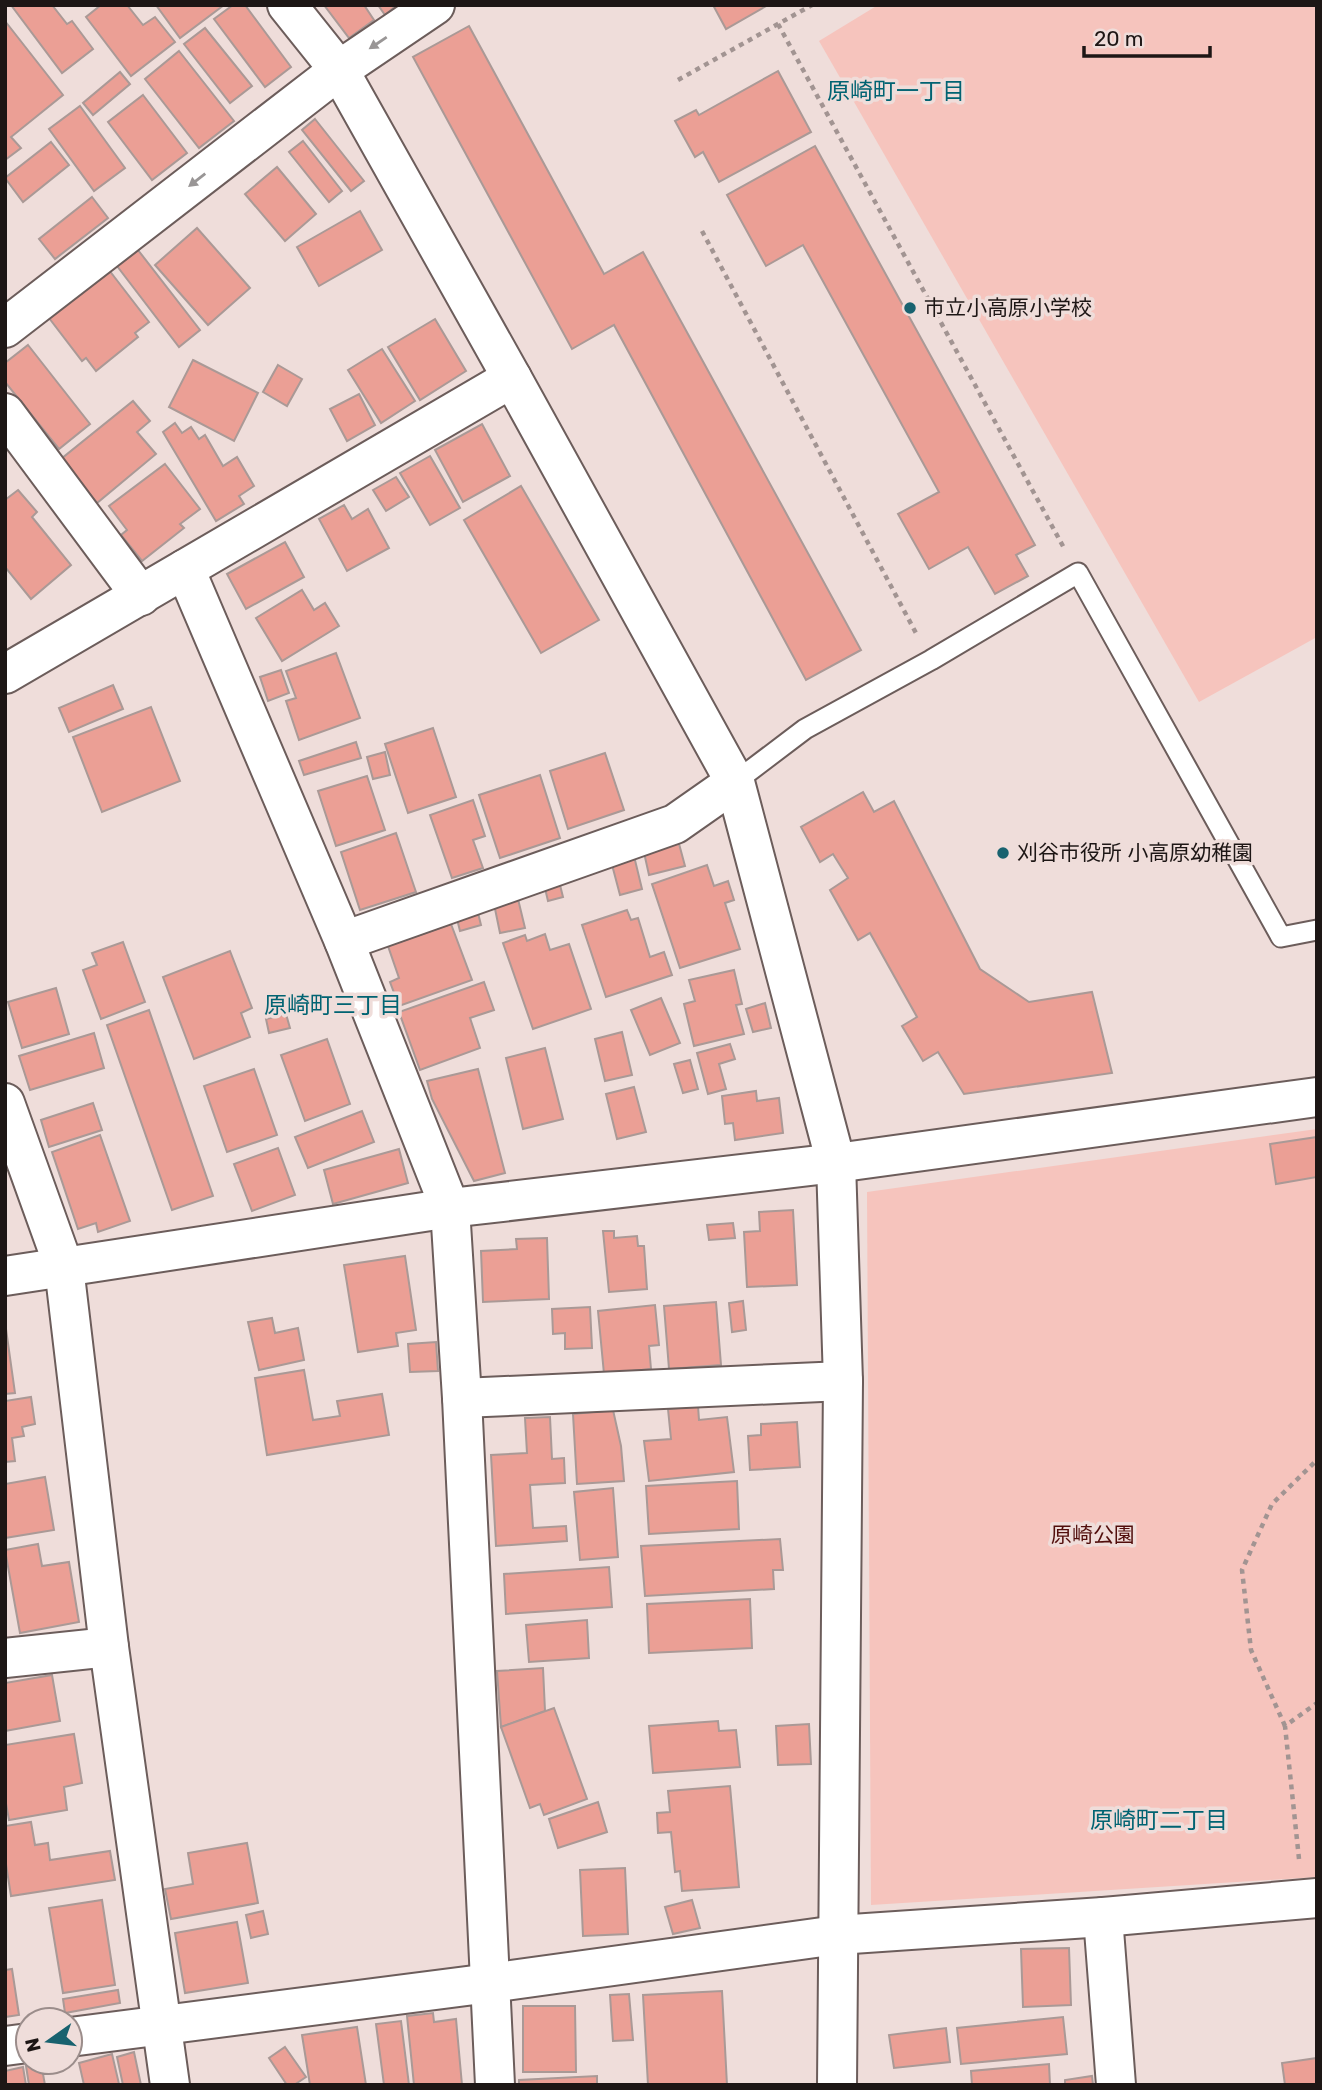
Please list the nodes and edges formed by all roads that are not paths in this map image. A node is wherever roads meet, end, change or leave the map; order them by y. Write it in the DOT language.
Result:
graph roads {
  1 [pos="288,5"];
  2 [pos="435,5"];
  3 [pos="339,70"];
  4 [pos="5,328"];
  5 [pos="512,378"];
  6 [pos="5,414"];
  7 [pos="185,569"];
  8 [pos="141,596"];
  9 [pos="5,674"];
  10 [pos="735,782"];
  11 [pos="1317,930"];
  12 [pos="344,941"];
  13 [pos="1317,1097"];
  14 [pos="5,1103"];
  15 [pos="835,1163"];
  16 [pos="450,1208"];
  17 [pos="64,1267"];
  18 [pos="5,1276"];
  19 [pos="843,1381"];
  20 [pos="462,1398"];
  21 [pos="108,1647"];
  22 [pos="5,1658"];
  23 [pos="1310,1898"];
  24 [pos="1103,1917"];
  25 [pos="838,1935"];
  26 [pos="490,1983"];
  27 [pos="162,2024"];
  28 [pos="84,2035"];
  29 [pos="170,2085"];
  30 [pos="495,2085"];
  31 [pos="837,2085"];
  32 [pos="1116,2085"];
  1 -- 3 [label="street"];
  2 -- 3 [label="street, one-way"];
  3 -- 4 [label="street, one-way"];
  3 -- 5 [label="street"];
  5 -- 7 [label="street"];
  5 -- 10 [label="street"];
  6 -- 8 [label="street"];
  7 -- 8 [label="street"];
  7 -- 12 [label="street"];
  8 -- 9 [label="street"];
  10 -- 11 [label="lane"];
  10 -- 12 [label="street"];
  10 -- 15 [label="street"];
  12 -- 16 [label="street"];
  13 -- 15 [label="street"];
  14 -- 17 [label="street"];
  15 -- 16 [label="street"];
  15 -- 19 [label="street"];
  16 -- 17 [label="street"];
  16 -- 20 [label="street"];
  17 -- 18 [label="street"];
  17 -- 21 [label="street"];
  19 -- 20 [label="street"];
  19 -- 25 [label="street"];
  20 -- 26 [label="street"];
  21 -- 22 [label="street"];
  21 -- 27 [label="street"];
  23 -- 24 [label="street"];
  24 -- 25 [label="street"];
  24 -- 32 [label="street"];
  25 -- 26 [label="street"];
  25 -- 31 [label="street"];
  26 -- 27 [label="street"];
  26 -- 30 [label="street"];
  27 -- 28 [label="street"];
  27 -- 29 [label="street"];
}
